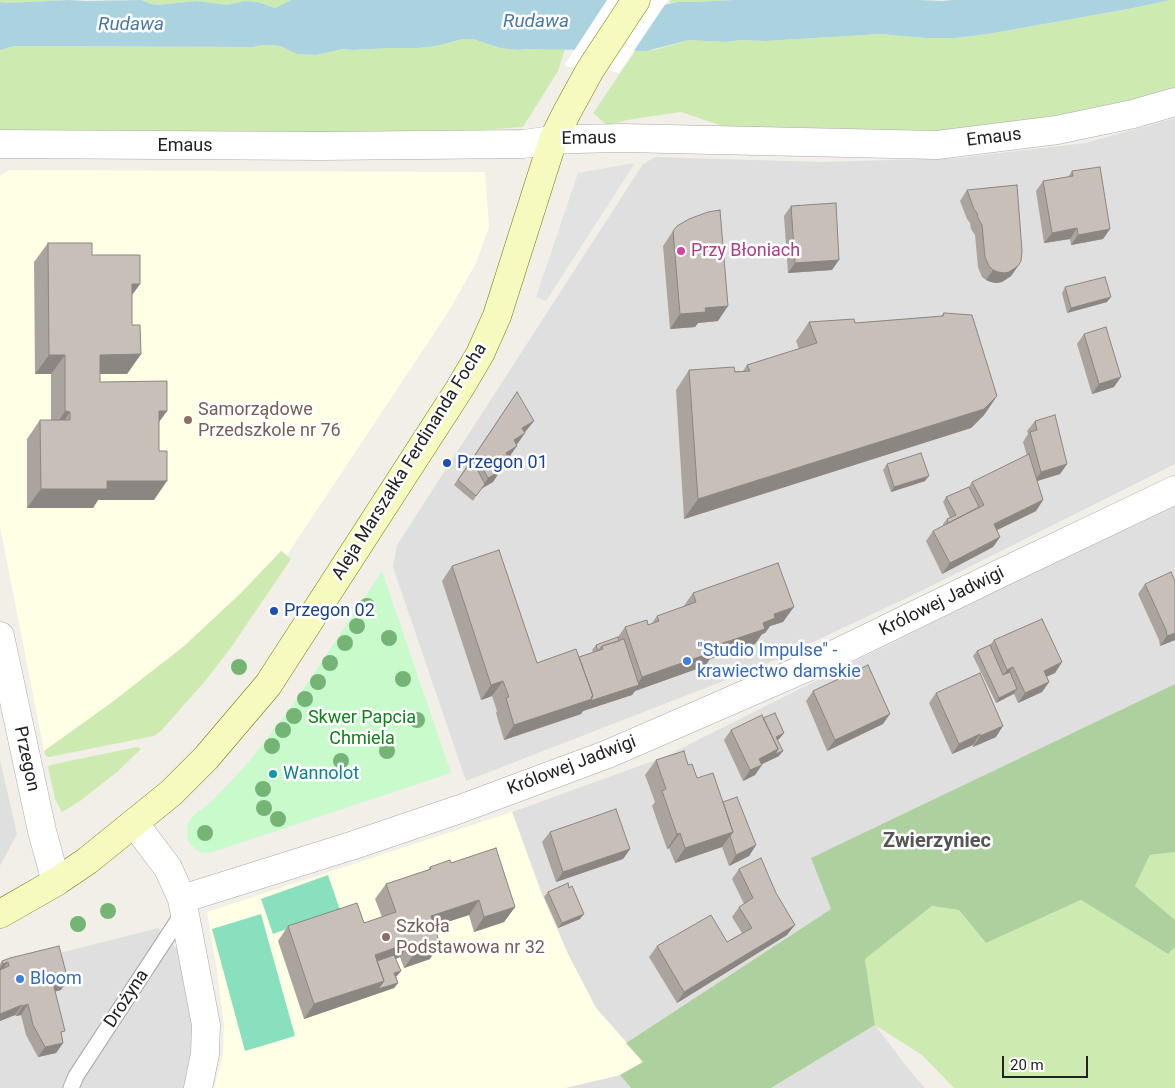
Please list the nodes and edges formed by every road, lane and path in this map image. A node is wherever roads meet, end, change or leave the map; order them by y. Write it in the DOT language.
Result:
graph roads {
  1 [pos="636,0"];
  2 [pos="1175,102"];
  3 [pos="553,140"];
  4 [pos="0,144"];
  5 [pos="1175,490"];
  6 [pos="0,636"];
  7 [pos="134,824"];
  8 [pos="56,882"];
  9 [pos="183,905"];
  10 [pos="0,914"];
  11 [pos="71,1088"];
  12 [pos="198,1088"];
  1 -- 3 [label="street, Aleja Marszałka Ferdinanda Focha"];
  2 -- 3 [label="street, Emaus"];
  3 -- 4 [label="street, Emaus"];
  3 -- 7 [label="street, Aleja Marszałka Ferdinanda Focha"];
  5 -- 9 [label="street, Królowej Jadwigi"];
  6 -- 8 [label="street, Przegon"];
  7 -- 8 [label="street"];
  7 -- 9 [label="street"];
  8 -- 10 [label="street"];
  9 -- 11 [label="lane, Drożyna"];
  9 -- 12 [label="street"];
}
